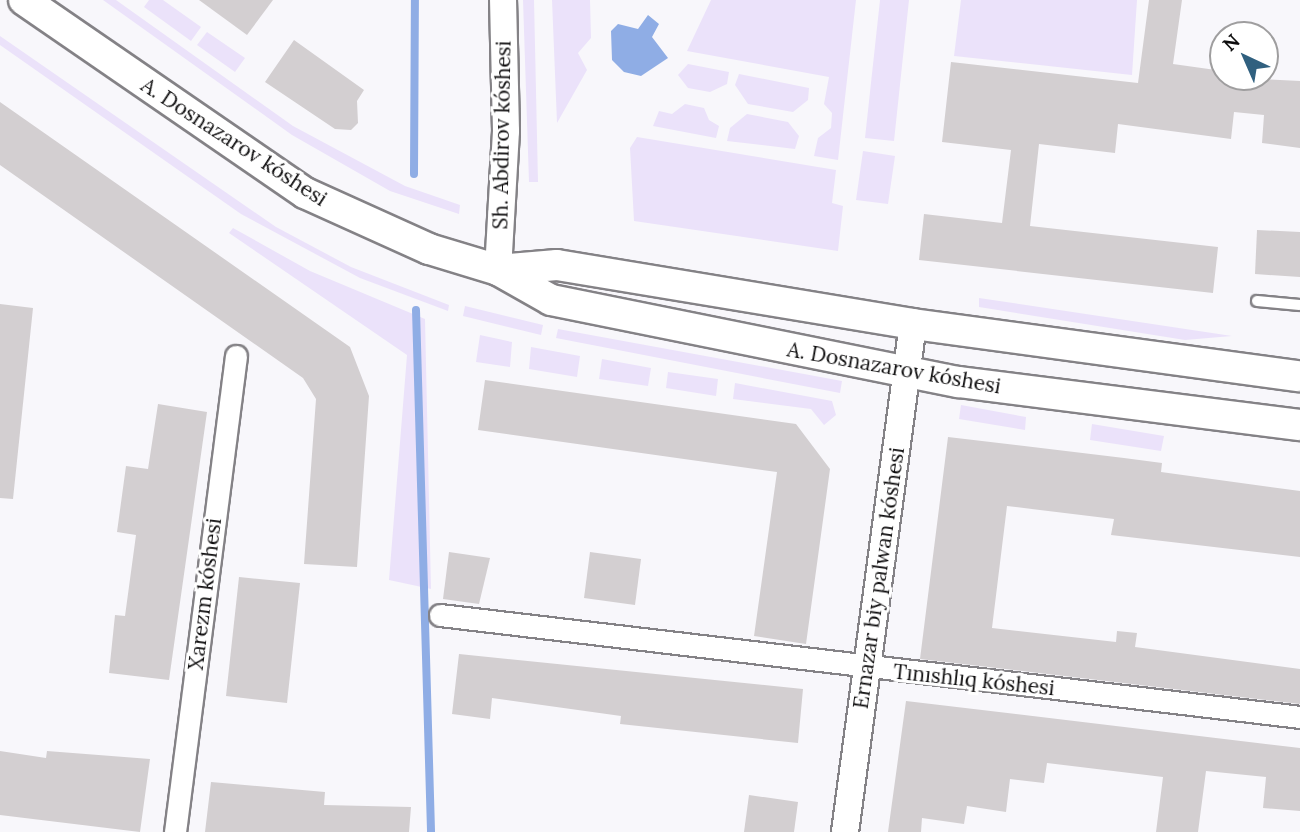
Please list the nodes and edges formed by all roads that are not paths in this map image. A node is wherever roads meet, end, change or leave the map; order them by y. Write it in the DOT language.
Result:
graph roads {
  1 [pos="24,0"];
  2 [pos="503,0"];
  3 [pos="498,270"];
  4 [pos="1257,301"];
  5 [pos="1300,305"];
  6 [pos="913,324"];
  7 [pos="236,356"];
  8 [pos="907,373"];
  9 [pos="1300,376"];
  10 [pos="1300,425"];
  11 [pos="440,615"];
  12 [pos="867,668"];
  13 [pos="1300,717"];
  14 [pos="176,832"];
  15 [pos="845,832"];
  1 -- 3 [label="main road, A. Dosnazarov kóshesi"];
  2 -- 3 [label="street, Sh. Abdirov kóshesi"];
  3 -- 6 [label="main road, A. Dosnazarov kóshesi"];
  3 -- 8 [label="main road, A. Dosnazarov kóshesi"];
  4 -- 5 [label="lane"];
  6 -- 8 [label="street, Ernazar biy palwan kóshesi"];
  6 -- 9 [label="main road, A. Dosnazarov kóshesi"];
  7 -- 14 [label="street, Xarezm kóshesi"];
  8 -- 10 [label="main road, A. Dosnazarov kóshesi"];
  8 -- 12 [label="street, Ernazar biy palwan kóshesi"];
  11 -- 12 [label="street, Tınıshlıq kóshesi"];
  12 -- 13 [label="street, Tınıshlıq kóshesi"];
  12 -- 15 [label="street, Ernazar biy palwan kóshesi"];
}
